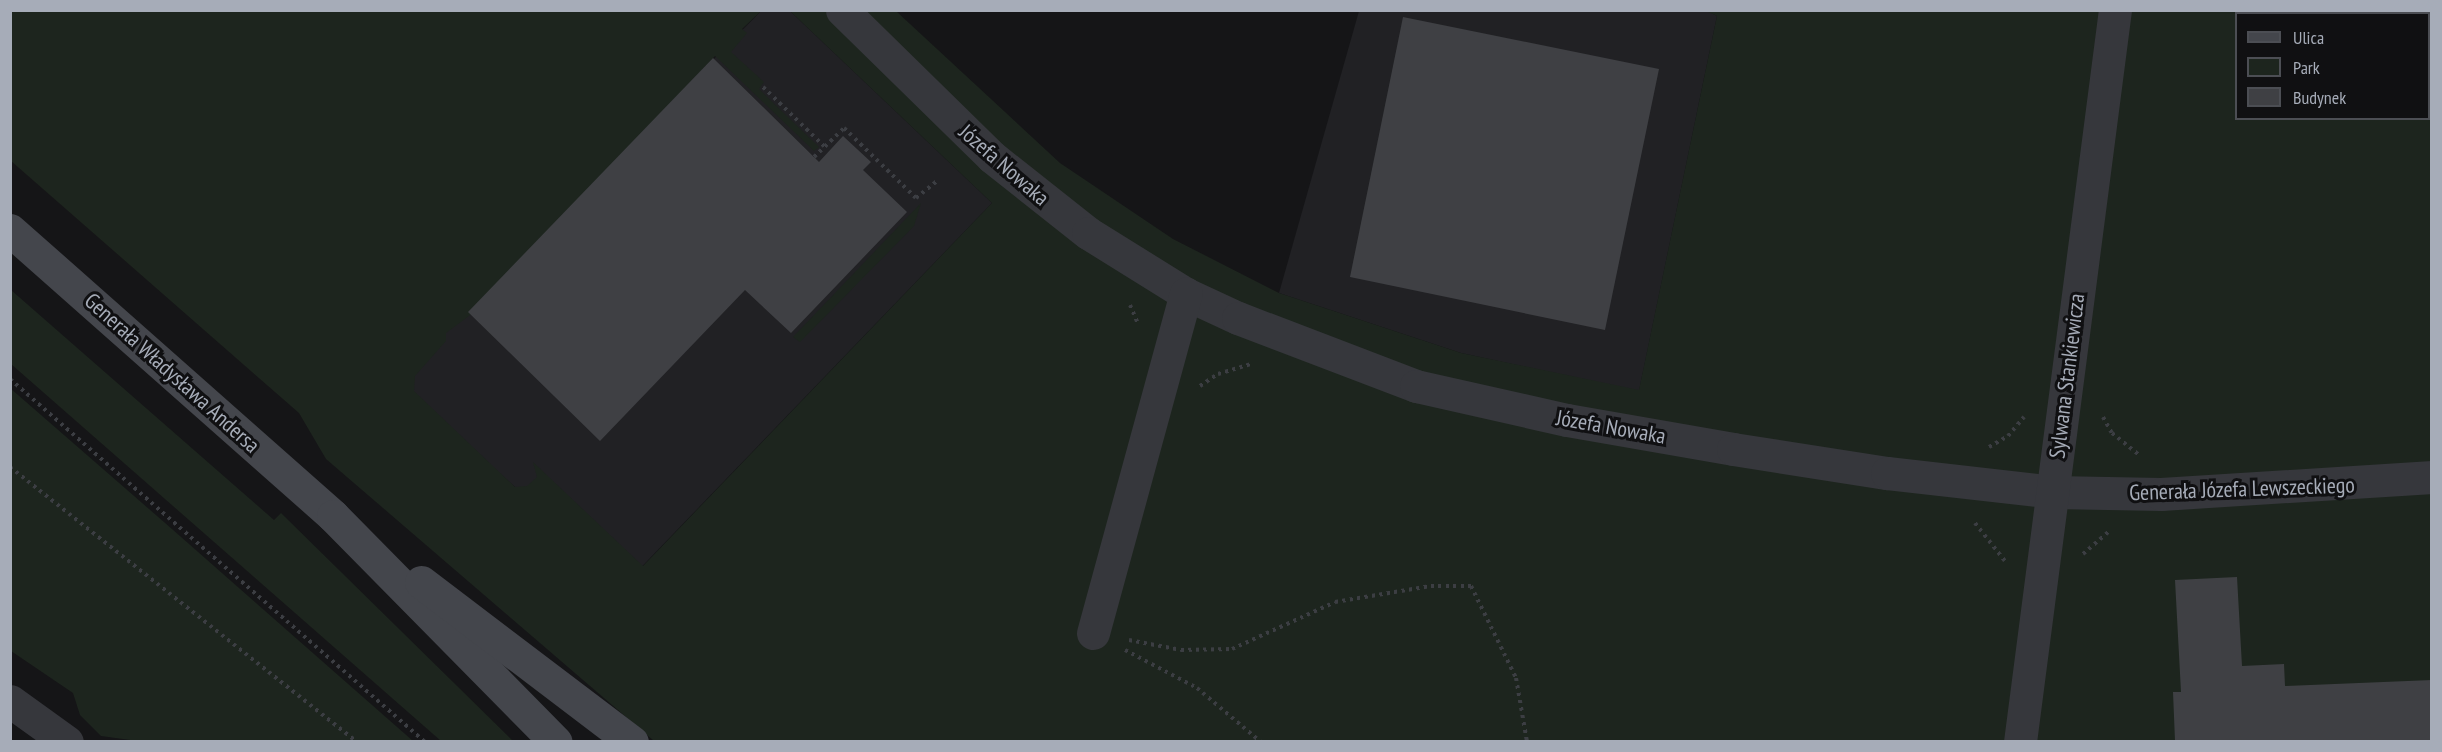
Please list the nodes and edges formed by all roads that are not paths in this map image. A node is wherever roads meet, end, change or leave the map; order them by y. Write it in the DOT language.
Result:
graph roads {
  1 [pos="842,10"];
  2 [pos="2115,10"];
  3 [pos="10,230"];
  4 [pos="1186,294"];
  5 [pos="2432,477"];
  6 [pos="2053,492"];
  7 [pos="333,516"];
  8 [pos="1093,633"];
  9 [pos="10,701"];
  10 [pos="67,741"];
  11 [pos="556,741"];
  12 [pos="632,741"];
  13 [pos="2020,741"];
  1 -- 4 [label="street, Józefa Nowaka"];
  2 -- 6 [label="street, Sylwana Stankiewicza"];
  3 -- 7 [label="main road, Generała Władysława Andersa"];
  4 -- 6 [label="street, Józefa Nowaka"];
  4 -- 8 [label="street"];
  5 -- 6 [label="street, Generała Józefa Lewszeckiego"];
  6 -- 13 [label="street, Sylwana Stankiewicza"];
  7 -- 11 [label="main road, Generała Władysława Andersa"];
  7 -- 12 [label="main road, Generała Władysława Andersa"];
  9 -- 10 [label="street"];
}
